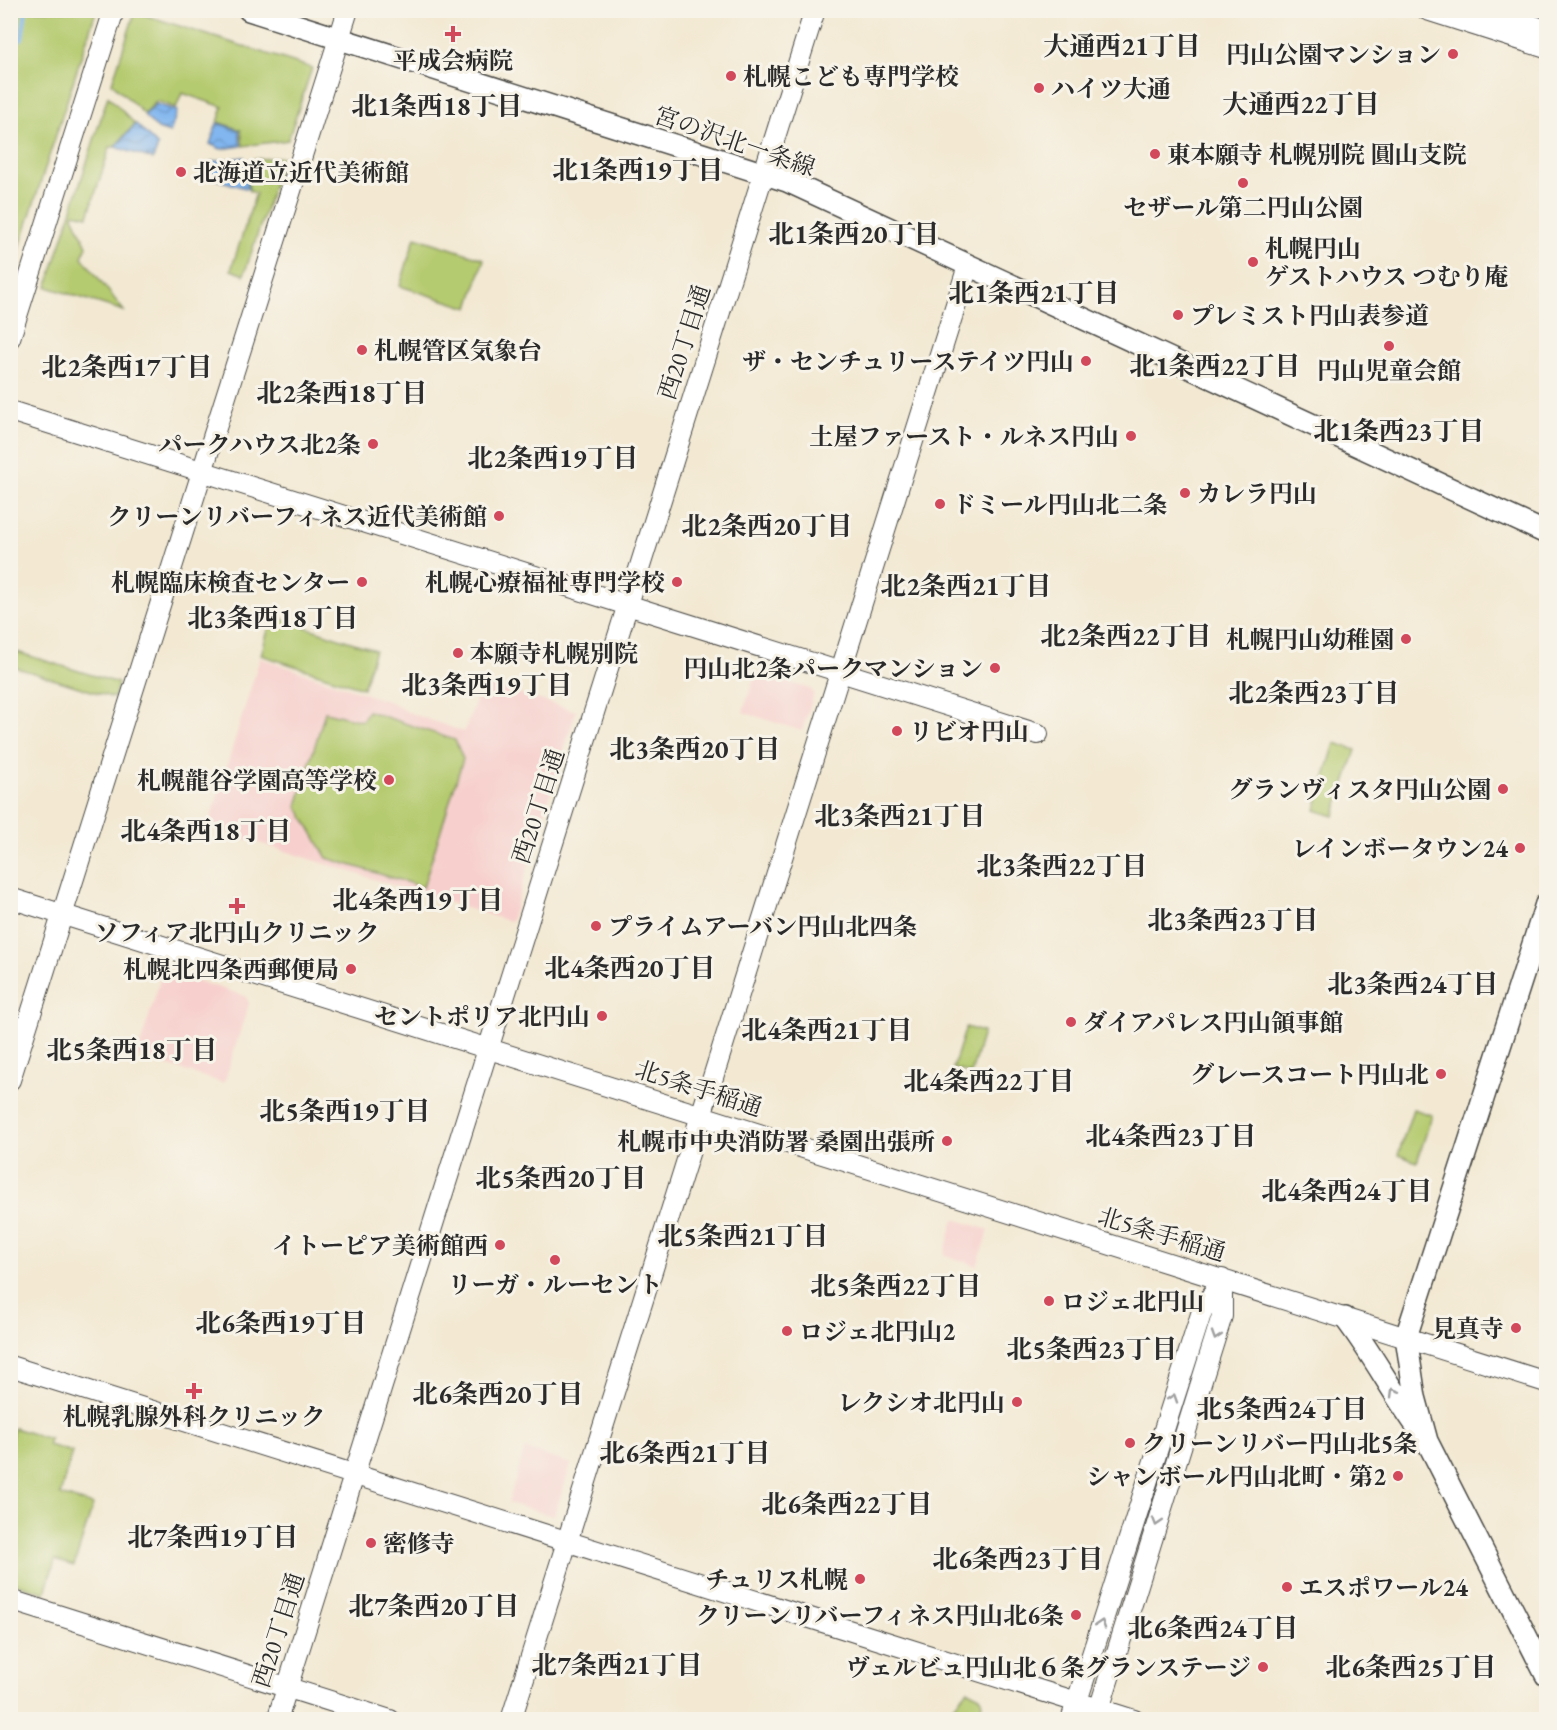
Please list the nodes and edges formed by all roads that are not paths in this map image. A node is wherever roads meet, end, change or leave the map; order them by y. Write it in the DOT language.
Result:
graph roads {
  1 [pos="114,10"];
  2 [pos="249,10"];
  3 [pos="348,10"];
  4 [pos="815,10"];
  5 [pos="1426,10"];
  6 [pos="1486,10"];
  7 [pos="1546,30"];
  8 [pos="339,39"];
  9 [pos="1546,48"];
  10 [pos="764,174"];
  11 [pos="968,266"];
  12 [pos="10,338"];
  13 [pos="10,411"];
  14 [pos="202,471"];
  15 [pos="1546,532"];
  16 [pos="628,605"];
  17 [pos="840,672"];
  18 [pos="1038,734"];
  19 [pos="10,898"];
  20 [pos="1546,904"];
  21 [pos="63,914"];
  22 [pos="489,1048"];
  23 [pos="10,1080"];
  24 [pos="701,1116"];
  25 [pos="1222,1279"];
  26 [pos="1346,1318"];
  27 [pos="1407,1337"];
  28 [pos="10,1366"];
  29 [pos="1546,1382"];
  30 [pos="1427,1441"];
  31 [pos="354,1474"];
  32 [pos="567,1541"];
  33 [pos="10,1600"];
  34 [pos="1546,1675"];
  35 [pos="287,1687"];
  36 [pos="1074,1711"];
  37 [pos="1097,1714"];
  38 [pos="276,1719"];
  39 [pos="390,1719"];
  40 [pos="511,1719"];
  41 [pos="1134,1719"];
  1 -- 12 [label="street"];
  2 -- 8 [label="main road, 宮の沢北一条線"];
  3 -- 8 [label="street"];
  4 -- 10 [label="street, 西20丁目通"];
  5 -- 9 [label="street"];
  6 -- 7 [label="street"];
  8 -- 10 [label="main road, 宮の沢北一条線"];
  8 -- 14 [label="street"];
  10 -- 11 [label="main road, 宮の沢北一条線"];
  10 -- 16 [label="street, 西20丁目通"];
  11 -- 15 [label="main road, 宮の沢北一条線"];
  11 -- 17 [label="street"];
  13 -- 14 [label="street"];
  14 -- 16 [label="street"];
  14 -- 21 [label="street"];
  16 -- 17 [label="street"];
  16 -- 22 [label="street, 西20丁目通"];
  17 -- 18 [label="street"];
  17 -- 24 [label="street"];
  19 -- 21 [label="street, 北5条手稲通"];
  20 -- 27 [label="main road"];
  21 -- 22 [label="street, 北5条手稲通"];
  21 -- 23 [label="street"];
  22 -- 24 [label="street, 北5条手稲通"];
  22 -- 31 [label="street, 西20丁目通"];
  24 -- 25 [label="street, 北5条手稲通"];
  24 -- 32 [label="street"];
  25 -- 26 [label="street, 北5条手稲通"];
  36 -- 25 [label="street, one-way"];
  25 -- 37 [label="street, one-way"];
  26 -- 27 [label="street, 北5条手稲通"];
  30 -- 26 [label="main road, one-way"];
  27 -- 29 [label="street, 北5条手稲通"];
  27 -- 30 [label="main road"];
  28 -- 31 [label="street"];
  30 -- 34 [label="main road"];
  31 -- 32 [label="street"];
  31 -- 35 [label="street, 西20丁目通"];
  32 -- 36 [label="street"];
  32 -- 40 [label="street"];
  33 -- 35 [label="street"];
  35 -- 38 [label="street, 西20丁目通"];
  35 -- 39 [label="street"];
  36 -- 37 [label="street"];
  37 -- 41 [label="street"];
}
